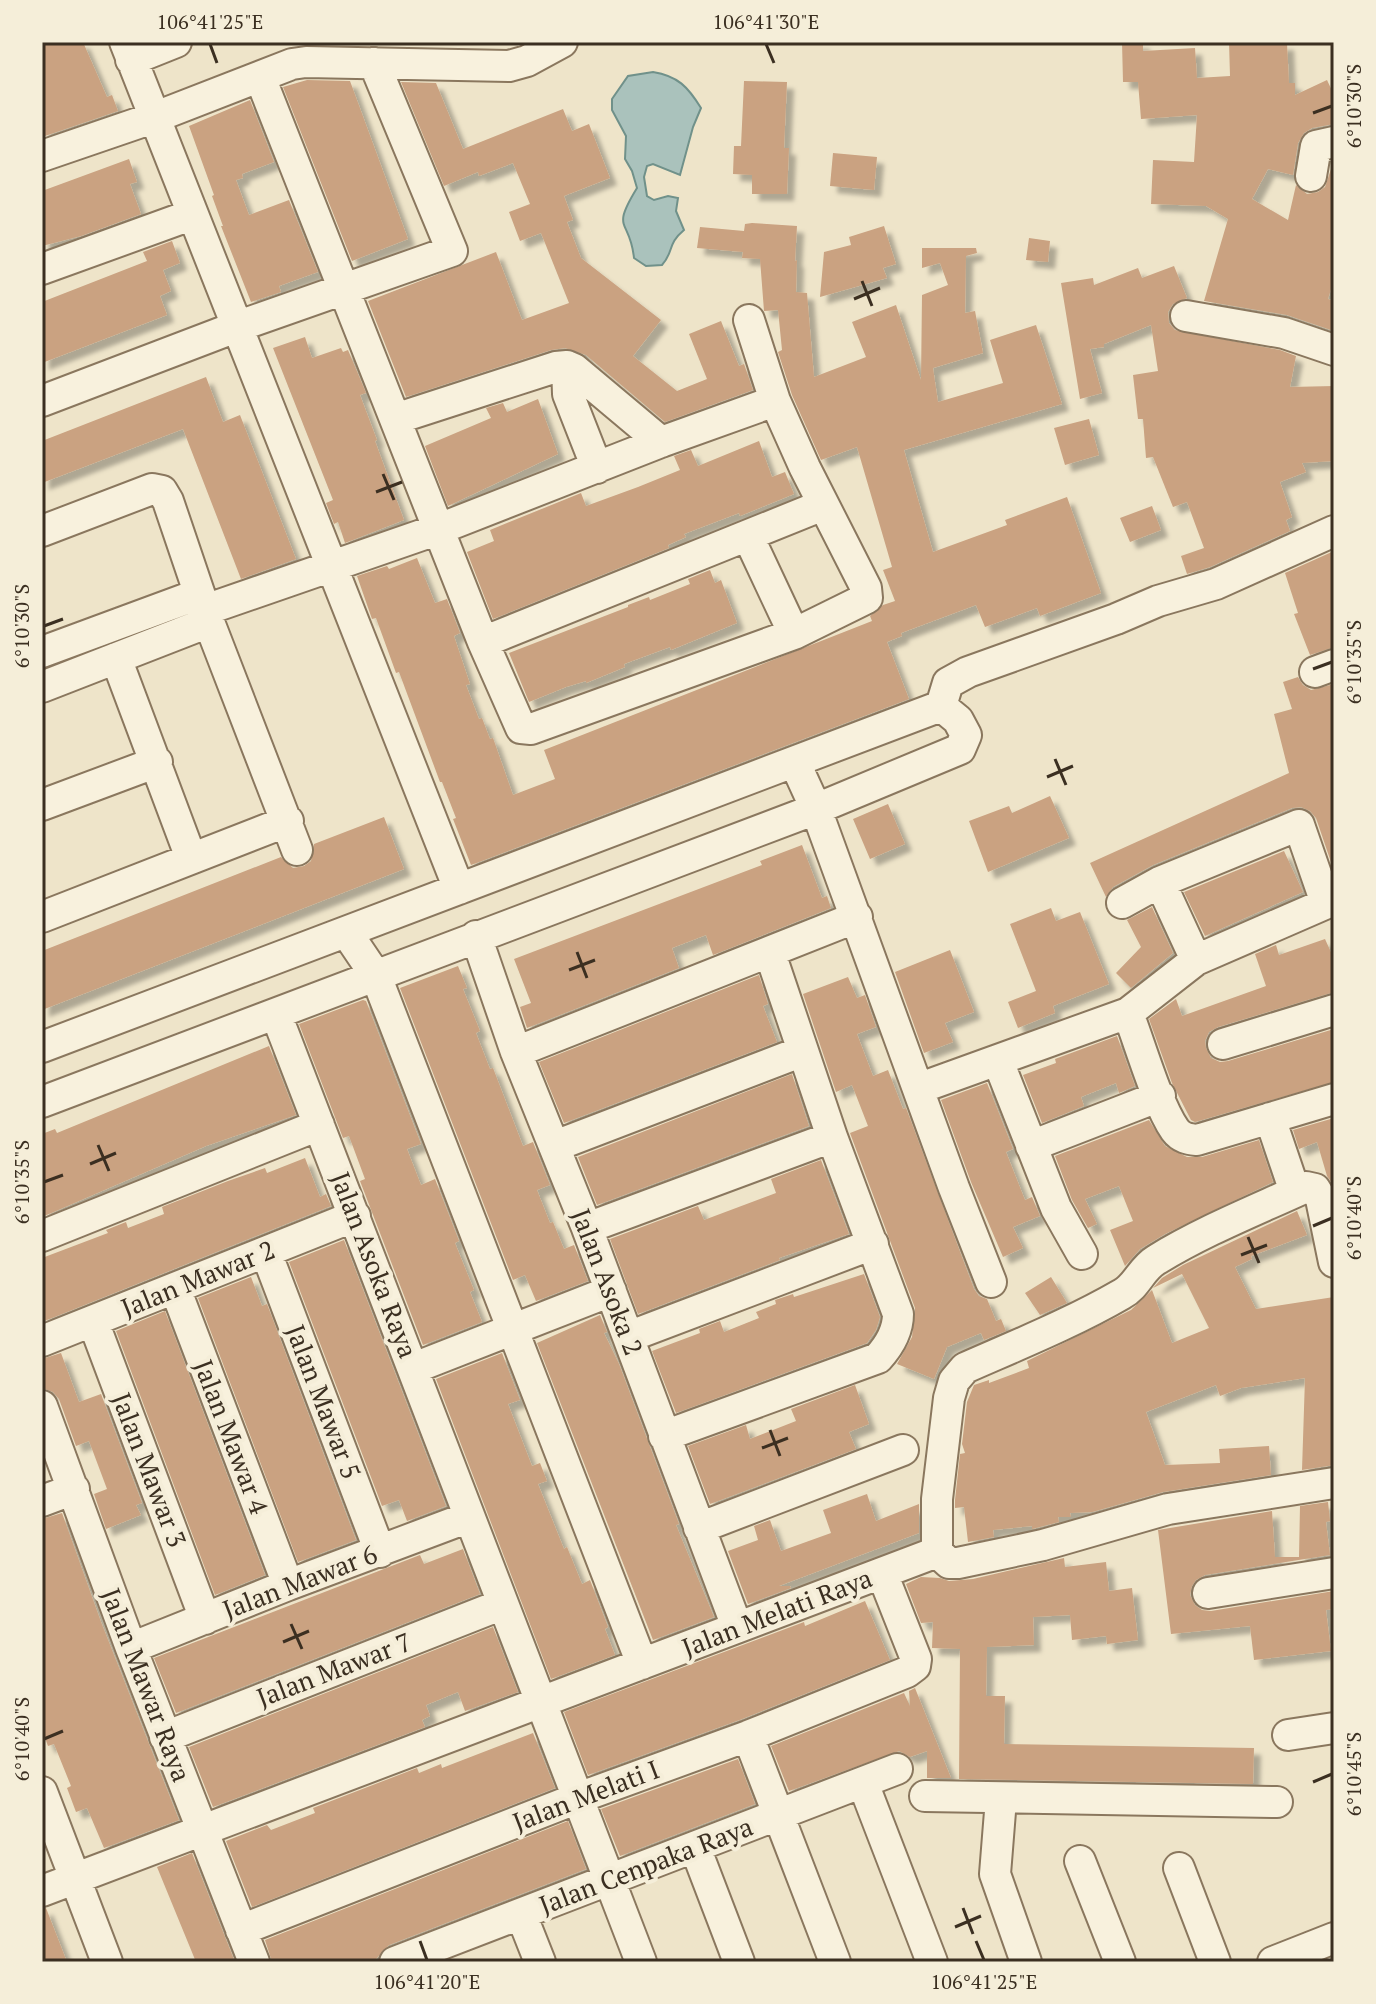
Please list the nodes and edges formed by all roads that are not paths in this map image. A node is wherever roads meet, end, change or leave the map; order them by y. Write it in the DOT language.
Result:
graph roads {
  1 [pos="176,42"];
  2 [pos="562,42"];
  3 [pos="128,51"];
  4 [pos="315,52"];
  5 [pos="374,63"];
  6 [pos="260,77"];
  7 [pos="153,118"];
  8 [pos="1334,142"];
  9 [pos="43,153"];
  10 [pos="1311,176"];
  11 [pos="191,215"];
  12 [pos="42,269"];
  13 [pos="342,289"];
  14 [pos="1186,316"];
  15 [pos="749,320"];
  16 [pos="236,327"];
  17 [pos="1334,350"];
  18 [pos="567,366"];
  19 [pos="42,401"];
  20 [pos="775,401"];
  21 [pos="395,419"];
  22 [pos="661,442"];
  23 [pos="597,468"];
  24 [pos="823,505"];
  25 [pos="439,529"];
  26 [pos="42,531"];
  27 [pos="1334,531"];
  28 [pos="748,536"];
  29 [pos="330,566"];
  30 [pos="204,609"];
  31 [pos="794,634"];
  32 [pos="483,642"];
  33 [pos="42,652"];
  34 [pos="116,658"];
  35 [pos="42,687"];
  36 [pos="941,706"];
  37 [pos="157,762"];
  38 [pos="795,763"];
  39 [pos="42,805"];
  40 [pos="816,809"];
  41 [pos="288,821"];
  42 [pos="297,850"];
  43 [pos="191,858"];
  44 [pos="1160,882"];
  45 [pos="459,889"];
  46 [pos="1330,902"];
  47 [pos="1122,903"];
  48 [pos="42,917"];
  49 [pos="857,917"];
  50 [pos="347,933"];
  51 [pos="476,936"];
  52 [pos="770,953"];
  53 [pos="1196,960"];
  54 [pos="376,976"];
  55 [pos="1334,1010"];
  56 [pos="1128,1013"];
  57 [pos="276,1014"];
  58 [pos="1223,1044"];
  59 [pos="42,1047"];
  60 [pos="803,1051"];
  61 [pos="516,1052"];
  62 [pos="998,1061"];
  63 [pos="920,1088"];
  64 [pos="1160,1096"];
  65 [pos="1334,1099"];
  66 [pos="42,1102"];
  67 [pos="1270,1118"];
  68 [pos="319,1125"];
  69 [pos="832,1137"];
  70 [pos="555,1146"];
  71 [pos="1031,1146"];
  72 [pos="1300,1190"];
  73 [pos="355,1216"];
  74 [pos="1330,1220"];
  75 [pos="587,1228"];
  76 [pos="42,1236"];
  77 [pos="873,1244"];
  78 [pos="266,1252"];
  79 [pos="1082,1254"];
  80 [pos="1334,1262"];
  81 [pos="991,1282"];
  82 [pos="175,1288"];
  83 [pos="611,1291"];
  84 [pos="93,1321"];
  85 [pos="512,1330"];
  86 [pos="628,1337"];
  87 [pos="42,1341"];
  88 [pos="414,1368"];
  89 [pos="42,1406"];
  90 [pos="664,1436"];
  91 [pos="903,1450"];
  92 [pos="1334,1483"];
  93 [pos="74,1489"];
  94 [pos="42,1501"];
  95 [pos="469,1517"];
  96 [pos="699,1528"];
  97 [pos="380,1552"];
  98 [pos="937,1552"];
  99 [pos="882,1573"];
  100 [pos="1334,1573"];
  101 [pos="288,1585"];
  102 [pos="1208,1593"];
  103 [pos="503,1604"];
  104 [pos="205,1619"];
  105 [pos="737,1627"];
  106 [pos="131,1648"];
  107 [pos="642,1664"];
  108 [pos="541,1702"];
  109 [pos="1334,1728"];
  110 [pos="1288,1735"];
  111 [pos="748,1736"];
  112 [pos="165,1737"];
  113 [pos="897,1769"];
  114 [pos="863,1783"];
  115 [pos="42,1792"];
  116 [pos="925,1796"];
  117 [pos="578,1798"];
  118 [pos="1001,1799"];
  119 [pos="1277,1802"];
  120 [pos="779,1815"];
  121 [pos="202,1831"];
  122 [pos="695,1847"];
  123 [pos="1080,1861"];
  124 [pos="1179,1868"];
  125 [pos="610,1880"];
  126 [pos="60,1884"];
  127 [pos="521,1914"];
  128 [pos="241,1930"];
  129 [pos="1334,1938"];
  130 [pos="446,1953"];
  131 [pos="107,1962"];
  132 [pos="254,1962"];
  133 [pos="395,1962"];
  134 [pos="540,1962"];
  135 [pos="641,1962"];
  136 [pos="739,1962"];
  137 [pos="835,1962"];
  138 [pos="932,1962"];
  139 [pos="1026,1962"];
  140 [pos="1120,1962"];
  141 [pos="1215,1962"];
  142 [pos="1273,1962"];
  1 -- 3 [label="street"];
  2 -- 5 [label="street"];
  3 -- 7 [label="street"];
  4 -- 5 [label="street"];
  4 -- 6 [label="street"];
  5 -- 13 [label="street"];
  6 -- 7 [label="street"];
  6 -- 13 [label="street"];
  7 -- 9 [label="street"];
  7 -- 11 [label="street"];
  8 -- 10 [label="street"];
  11 -- 12 [label="street"];
  11 -- 16 [label="street"];
  13 -- 16 [label="street"];
  13 -- 21 [label="street"];
  14 -- 17 [label="street"];
  15 -- 20 [label="street"];
  16 -- 19 [label="street"];
  16 -- 29 [label="street"];
  18 -- 21 [label="street"];
  18 -- 22 [label="street"];
  18 -- 23 [label="street"];
  20 -- 22 [label="street"];
  20 -- 24 [label="street"];
  21 -- 25 [label="street"];
  22 -- 23 [label="street"];
  23 -- 25 [label="street"];
  24 -- 28 [label="street"];
  24 -- 31 [label="street"];
  25 -- 29 [label="street"];
  25 -- 32 [label="street"];
  26 -- 30 [label="street"];
  27 -- 36 [label="street"];
  28 -- 31 [label="street"];
  28 -- 32 [label="street"];
  29 -- 30 [label="street"];
  29 -- 45 [label="street"];
  30 -- 33 [label="street"];
  30 -- 34 [label="street"];
  30 -- 41 [label="street"];
  31 -- 32 [label="street"];
  34 -- 35 [label="street"];
  34 -- 37 [label="street"];
  36 -- 38 [label="street"];
  36 -- 40 [label="street"];
  37 -- 39 [label="street"];
  37 -- 43 [label="street"];
  38 -- 40 [label="street"];
  38 -- 45 [label="street"];
  40 -- 49 [label="street"];
  40 -- 51 [label="street"];
  41 -- 42 [label="street"];
  41 -- 43 [label="street"];
  43 -- 48 [label="street"];
  44 -- 46 [label="street"];
  44 -- 47 [label="street"];
  44 -- 53 [label="street"];
  45 -- 50 [label="street"];
  46 -- 53 [label="street"];
  49 -- 52 [label="street"];
  49 -- 63 [label="street"];
  50 -- 54 [label="street"];
  50 -- 59 [label="street"];
  51 -- 54 [label="street"];
  51 -- 61 [label="street, Jalan Asoka 2"];
  52 -- 60 [label="street"];
  52 -- 61 [label="street"];
  53 -- 56 [label="street"];
  54 -- 57 [label="street"];
  54 -- 85 [label="street"];
  55 -- 58 [label="street"];
  56 -- 62 [label="street"];
  56 -- 64 [label="street"];
  57 -- 66 [label="street"];
  57 -- 68 [label="street, Jalan Asoka Raya"];
  60 -- 69 [label="street"];
  60 -- 70 [label="street"];
  61 -- 70 [label="street, Jalan Asoka 2"];
  62 -- 63 [label="street"];
  62 -- 71 [label="street"];
  63 -- 81 [label="street"];
  64 -- 67 [label="street"];
  64 -- 71 [label="street"];
  65 -- 67 [label="street"];
  67 -- 72 [label="street"];
  68 -- 73 [label="street, Jalan Asoka Raya"];
  68 -- 76 [label="street"];
  69 -- 75 [label="street"];
  69 -- 77 [label="street"];
  70 -- 75 [label="street, Jalan Asoka 2"];
  71 -- 79 [label="street"];
  72 -- 74 [label="street"];
  72 -- 98 [label="street"];
  73 -- 78 [label="street, Jalan Mawar 2"];
  73 -- 88 [label="street, Jalan Asoka Raya"];
  74 -- 80 [label="street"];
  75 -- 83 [label="street, Jalan Asoka 2"];
  77 -- 86 [label="street"];
  77 -- 90 [label="street"];
  78 -- 82 [label="street, Jalan Mawar 2"];
  78 -- 97 [label="street, Jalan Mawar 5"];
  82 -- 84 [label="street, Jalan Mawar 2"];
  82 -- 101 [label="street, Jalan Mawar 4"];
  83 -- 85 [label="street"];
  83 -- 86 [label="street, Jalan Asoka 2"];
  84 -- 87 [label="street, Jalan Mawar 2"];
  84 -- 104 [label="street, Jalan Mawar 3"];
  85 -- 88 [label="street"];
  85 -- 107 [label="street"];
  86 -- 90 [label="street, Jalan Asoka 2"];
  88 -- 95 [label="street, Jalan Asoka Raya"];
  89 -- 93 [label="street, Jalan Mawar Raya"];
  90 -- 96 [label="street, Jalan Asoka 2"];
  91 -- 96 [label="street"];
  92 -- 98 [label="street"];
  93 -- 94 [label="street"];
  93 -- 106 [label="street, Jalan Mawar Raya"];
  95 -- 97 [label="street, Jalan Mawar 6"];
  95 -- 103 [label="street, Jalan Asoka Raya"];
  96 -- 105 [label="street, Jalan Asoka 2"];
  97 -- 101 [label="street, Jalan Mawar 6"];
  98 -- 99 [label="street, Jalan Melati Raya"];
  99 -- 105 [label="street, Jalan Melati Raya"];
  99 -- 111 [label="street, Jalan Melati I"];
  100 -- 102 [label="street"];
  101 -- 104 [label="street, Jalan Mawar 6"];
  103 -- 108 [label="street, Jalan Asoka Raya"];
  103 -- 112 [label="street, Jalan Mawar 7"];
  104 -- 106 [label="street, Jalan Mawar 6"];
  105 -- 107 [label="street, Jalan Melati Raya"];
  106 -- 112 [label="street, Jalan Mawar Raya"];
  107 -- 108 [label="street, Jalan Melati Raya"];
  108 -- 117 [label="street, Jalan Asoka Raya"];
  108 -- 121 [label="street, Jalan Melati Raya"];
  109 -- 110 [label="street"];
  111 -- 117 [label="street, Jalan Melati I"];
  111 -- 120 [label="street"];
  112 -- 121 [label="street, Jalan Mawar Raya"];
  113 -- 114 [label="street, Jalan Cenpaka Raya"];
  114 -- 120 [label="street, Jalan Cenpaka Raya"];
  114 -- 138 [label="street"];
  115 -- 126 [label="street"];
  116 -- 118 [label="street"];
  117 -- 125 [label="street, Jalan Asoka Raya"];
  117 -- 128 [label="street, Jalan Melati I"];
  118 -- 119 [label="street"];
  118 -- 139 [label="street"];
  120 -- 122 [label="street, Jalan Cenpaka Raya"];
  120 -- 137 [label="street"];
  121 -- 126 [label="street, Jalan Melati Raya"];
  121 -- 128 [label="street, Jalan Mawar Raya"];
  122 -- 125 [label="street, Jalan Cenpaka Raya"];
  122 -- 136 [label="street"];
  123 -- 140 [label="street"];
  124 -- 141 [label="street"];
  125 -- 127 [label="street, Jalan Cenpaka Raya"];
  125 -- 135 [label="street, Jalan Asoka Raya"];
  126 -- 131 [label="street"];
  127 -- 130 [label="street, Jalan Cenpaka Raya"];
  127 -- 134 [label="street"];
  128 -- 132 [label="street, Jalan Mawar Raya"];
  129 -- 142 [label="street"];
  130 -- 133 [label="street, Jalan Cenpaka Raya"];
}
